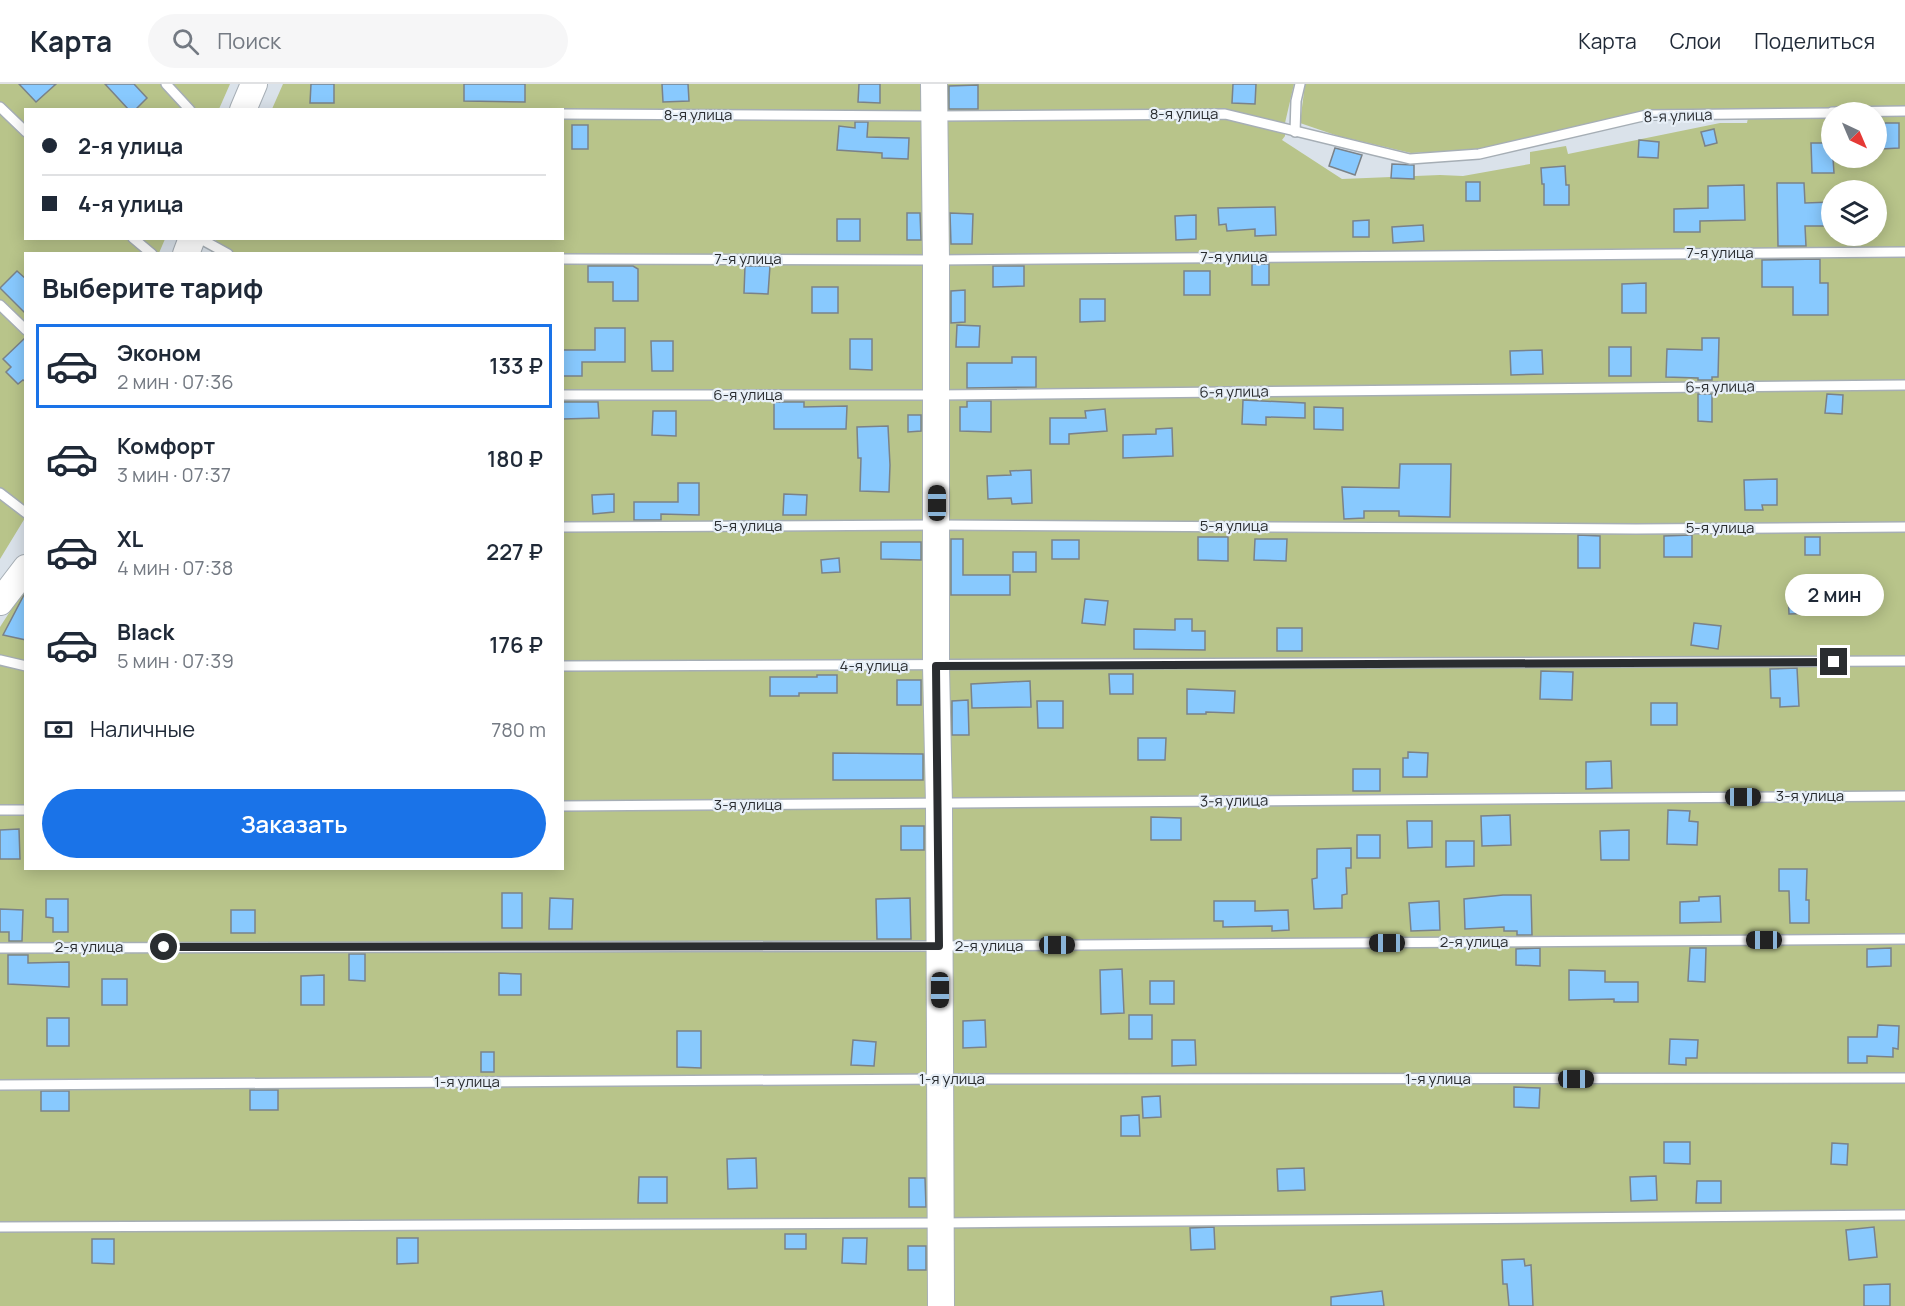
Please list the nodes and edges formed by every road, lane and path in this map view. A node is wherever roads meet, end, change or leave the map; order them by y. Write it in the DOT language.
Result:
graph roads {
  1 [pos="166,84"];
  2 [pos="254,84"];
  3 [pos="934,84"];
  4 [pos="1300,84"];
  5 [pos="0,107"];
  6 [pos="188,108"];
  7 [pos="244,108"];
  8 [pos="1887,111"];
  9 [pos="1905,111"];
  10 [pos="1821,112"];
  11 [pos="564,114"];
  12 [pos="934,116"];
  13 [pos="24,130"];
  14 [pos="1295,132"];
  15 [pos="135,240"];
  16 [pos="203,240"];
  17 [pos="150,252"];
  18 [pos="224,252"];
  19 [pos="1905,252"];
  20 [pos="564,259"];
  21 [pos="936,260"];
  22 [pos="0,305"];
  23 [pos="24,328"];
  24 [pos="1905,386"];
  25 [pos="564,395"];
  26 [pos="936,395"];
  27 [pos="0,493"];
  28 [pos="24,511"];
  29 [pos="937,525"];
  30 [pos="564,527"];
  31 [pos="1905,527"];
  32 [pos="24,571"];
  33 [pos="0,602"];
  34 [pos="0,660"];
  35 [pos="1905,662"];
  36 [pos="24,666"];
  37 [pos="564,666"];
  38 [pos="936,666"];
  39 [pos="1905,796"];
  40 [pos="939,804"];
  41 [pos="564,807"];
  42 [pos="0,810"];
  43 [pos="24,810"];
  44 [pos="1905,939"];
  45 [pos="939,946"];
  46 [pos="0,948"];
  47 [pos="1905,1078"];
  48 [pos="940,1079"];
  49 [pos="0,1085"];
  50 [pos="1905,1215"];
  51 [pos="940,1223"];
  52 [pos="0,1227"];
  53 [pos="941,1306"];
  1 -- 6 [label="lane"];
  2 -- 7 [label="street"];
  3 -- 12 [label="street"];
  4 -- 14 [label="lane"];
  5 -- 13 [label="lane"];
  8 -- 9 [label="lane, 8-я улица"];
  10 -- 14 [label="lane, 8-я улица"];
  11 -- 12 [label="lane, 8-я улица"];
  12 -- 14 [label="lane, 8-я улица"];
  12 -- 21 [label="street"];
  15 -- 17 [label="lane"];
  16 -- 18 [label="lane"];
  19 -- 21 [label="lane, 7-я улица"];
  20 -- 21 [label="lane, 7-я улица"];
  21 -- 26 [label="street"];
  22 -- 23 [label="lane"];
  24 -- 26 [label="lane, 6-я улица"];
  25 -- 26 [label="lane, 6-я улица"];
  26 -- 29 [label="street"];
  27 -- 28 [label="lane"];
  29 -- 30 [label="lane, 5-я улица"];
  29 -- 31 [label="lane, 5-я улица"];
  29 -- 38 [label="street"];
  32 -- 33 [label="street"];
  34 -- 36 [label="lane"];
  35 -- 38 [label="lane, 4-я улица"];
  37 -- 38 [label="lane, 4-я улица"];
  38 -- 40 [label="street"];
  39 -- 40 [label="lane, 3-я улица"];
  40 -- 41 [label="lane, 3-я улица"];
  40 -- 45 [label="street"];
  42 -- 43 [label="lane"];
  44 -- 45 [label="lane, 2-я улица"];
  45 -- 46 [label="lane, 2-я улица"];
  45 -- 48 [label="street"];
  47 -- 48 [label="lane, 1-я улица"];
  48 -- 49 [label="lane, 1-я улица"];
  48 -- 51 [label="street"];
  50 -- 51 [label="lane"];
  51 -- 52 [label="lane"];
  51 -- 53 [label="street"];
}
